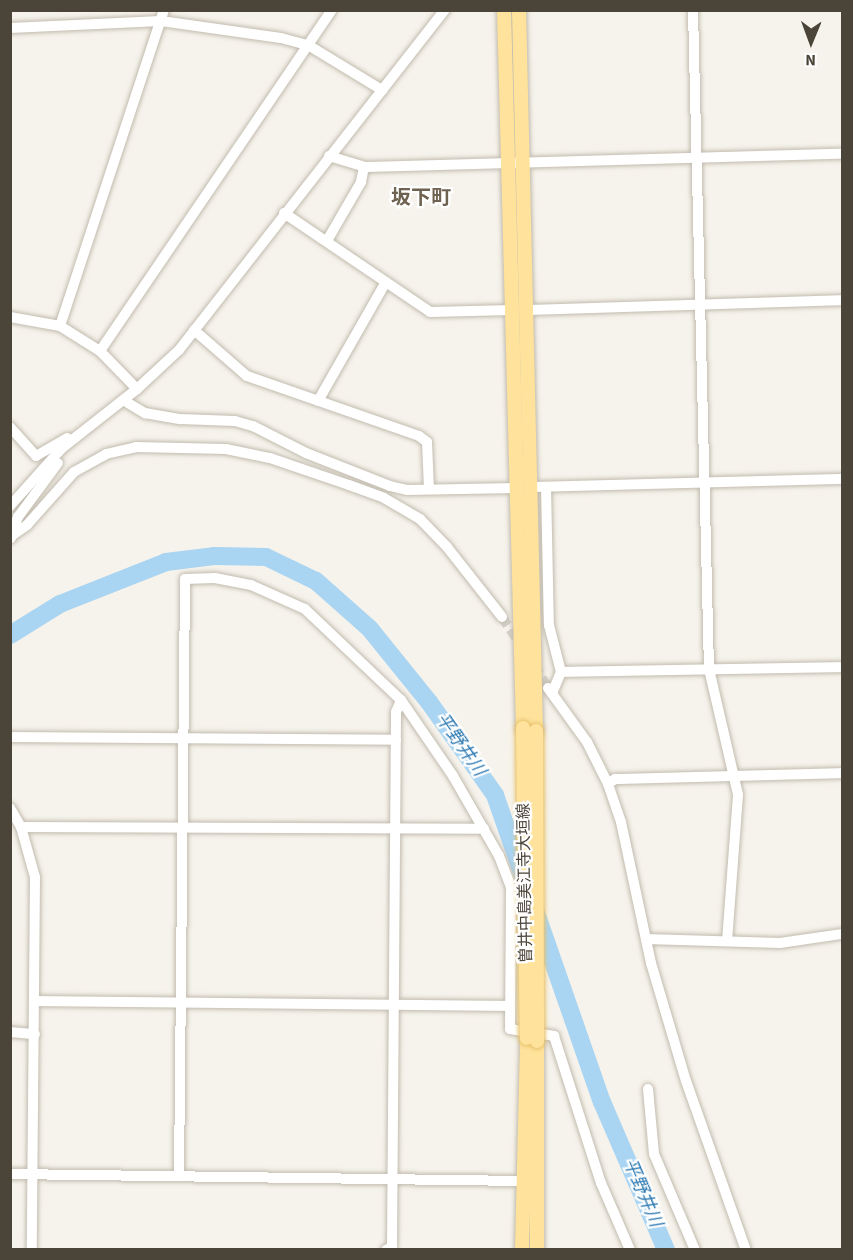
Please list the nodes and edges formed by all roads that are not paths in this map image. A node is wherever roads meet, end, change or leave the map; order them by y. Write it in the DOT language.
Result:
graph roads {
  1 [pos="332,10"];
  2 [pos="445,10"];
  3 [pos="504,10"];
  4 [pos="519,10"];
  5 [pos="693,10"];
  6 [pos="163,16"];
  7 [pos="10,28"];
  8 [pos="308,45"];
  9 [pos="382,90"];
  10 [pos="843,154"];
  11 [pos="329,156"];
  12 [pos="696,158"];
  13 [pos="508,162"];
  14 [pos="524,162"];
  15 [pos="364,167"];
  16 [pos="284,213"];
  17 [pos="328,239"];
  18 [pos="386,282"];
  19 [pos="843,300"];
  20 [pos="700,304"];
  21 [pos="519,310"];
  22 [pos="10,317"];
  23 [pos="60,326"];
  24 [pos="194,330"];
  25 [pos="100,351"];
  26 [pos="137,389"];
  27 [pos="123,400"];
  28 [pos="318,401"];
  29 [pos="10,427"];
  30 [pos="77,436"];
  31 [pos="843,479"];
  32 [pos="704,483"];
  33 [pos="523,487"];
  34 [pos="546,487"];
  35 [pos="429,489"];
  36 [pos="10,506"];
  37 [pos="11,537"];
  38 [pos="502,618"];
  39 [pos="843,667"];
  40 [pos="709,669"];
  41 [pos="561,672"];
  42 [pos="401,700"];
  43 [pos="10,737"];
  44 [pos="184,739"];
  45 [pos="396,740"];
  46 [pos="843,773"];
  47 [pos="736,775"];
  48 [pos="608,784"];
  49 [pos="10,808"];
  50 [pos="21,827"];
  51 [pos="183,828"];
  52 [pos="484,829"];
  53 [pos="395,830"];
  54 [pos="843,934"];
  55 [pos="646,939"];
  56 [pos="727,941"];
  57 [pos="35,1001"];
  58 [pos="181,1002"];
  59 [pos="393,1004"];
  60 [pos="509,1006"];
  61 [pos="10,1032"];
  62 [pos="35,1034"];
  63 [pos="532,1040"];
  64 [pos="648,1089"];
  65 [pos="10,1174"];
  66 [pos="33,1174"];
  67 [pos="179,1176"];
  68 [pos="392,1177"];
  69 [pos="522,1181"];
  70 [pos="32,1250"];
  71 [pos="386,1250"];
  72 [pos="522,1250"];
  73 [pos="537,1250"];
  74 [pos="630,1250"];
  75 [pos="695,1250"];
  76 [pos="746,1250"];
  1 -- 8 [label="street"];
  2 -- 9 [label="street"];
  3 -- 13 [label="main road"];
  4 -- 14 [label="main road"];
  5 -- 12 [label="street"];
  6 -- 7 [label="street"];
  6 -- 8 [label="street"];
  6 -- 23 [label="street"];
  8 -- 9 [label="street"];
  8 -- 25 [label="street"];
  9 -- 11 [label="street"];
  10 -- 12 [label="street"];
  11 -- 15 [label="street"];
  11 -- 16 [label="street"];
  12 -- 14 [label="street"];
  12 -- 20 [label="street"];
  13 -- 14 [label="street"];
  13 -- 15 [label="street"];
  13 -- 21 [label="main road"];
  14 -- 21 [label="main road"];
  15 -- 17 [label="street"];
  16 -- 17 [label="street"];
  16 -- 24 [label="street"];
  17 -- 18 [label="street"];
  18 -- 21 [label="street"];
  18 -- 28 [label="street"];
  19 -- 20 [label="street"];
  20 -- 21 [label="street"];
  20 -- 32 [label="street"];
  21 -- 33 [label="main road, 曽井中島美江寺大垣線"];
  22 -- 23 [label="street"];
  23 -- 25 [label="street"];
  24 -- 26 [label="street"];
  24 -- 28 [label="street"];
  25 -- 26 [label="street"];
  26 -- 27 [label="street"];
  27 -- 30 [label="street"];
  27 -- 35 [label="street"];
  28 -- 35 [label="street"];
  29 -- 30 [label="street"];
  30 -- 36 [label="street"];
  30 -- 37 [label="street"];
  31 -- 32 [label="street"];
  32 -- 34 [label="street"];
  32 -- 40 [label="street"];
  33 -- 34 [label="street"];
  33 -- 35 [label="street"];
  33 -- 63 [label="main road, 曽井中島美江寺大垣線, bridge"];
  34 -- 41 [label="street"];
  37 -- 38 [label="street"];
  39 -- 40 [label="street"];
  40 -- 41 [label="street"];
  40 -- 47 [label="street"];
  41 -- 48 [label="street"];
  42 -- 44 [label="street"];
  42 -- 45 [label="street"];
  42 -- 52 [label="street"];
  43 -- 44 [label="street"];
  44 -- 45 [label="street"];
  44 -- 51 [label="street"];
  45 -- 53 [label="street"];
  46 -- 47 [label="street"];
  47 -- 48 [label="street"];
  47 -- 56 [label="street"];
  48 -- 55 [label="street"];
  49 -- 50 [label="street"];
  50 -- 51 [label="street"];
  50 -- 57 [label="street"];
  51 -- 53 [label="street"];
  51 -- 58 [label="street"];
  52 -- 53 [label="street"];
  52 -- 60 [label="street"];
  53 -- 59 [label="street"];
  54 -- 56 [label="street"];
  55 -- 56 [label="street"];
  55 -- 76 [label="street"];
  57 -- 58 [label="street"];
  57 -- 62 [label="street"];
  58 -- 59 [label="street"];
  58 -- 67 [label="street"];
  59 -- 60 [label="street"];
  59 -- 68 [label="street"];
  60 -- 74 [label="street"];
  61 -- 62 [label="street"];
  62 -- 66 [label="street"];
  63 -- 69 [label="main road"];
  63 -- 73 [label="main road"];
  64 -- 75 [label="street"];
  65 -- 66 [label="street"];
  66 -- 67 [label="street"];
  66 -- 70 [label="street"];
  67 -- 68 [label="street"];
  68 -- 69 [label="street"];
  68 -- 71 [label="street"];
  69 -- 72 [label="main road"];
}
